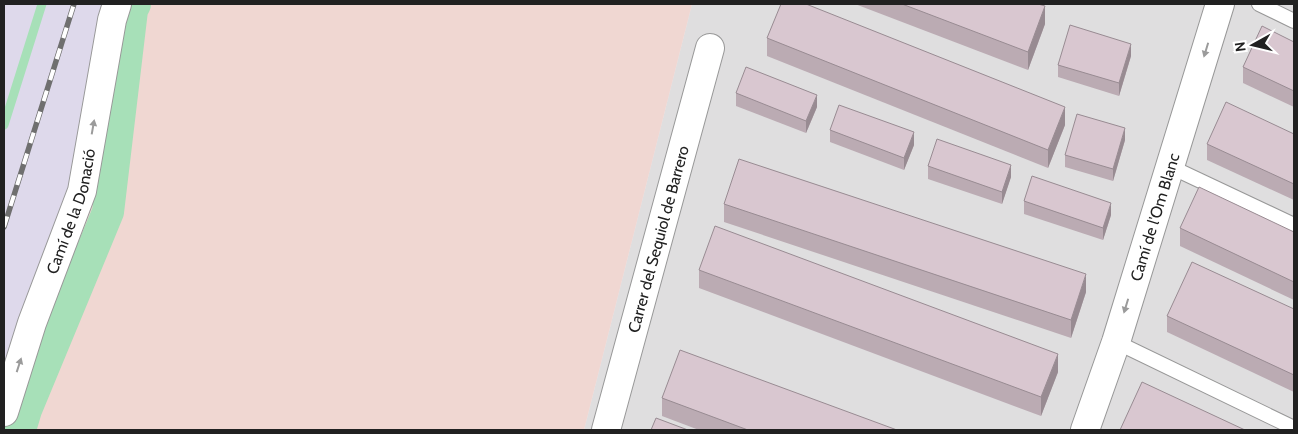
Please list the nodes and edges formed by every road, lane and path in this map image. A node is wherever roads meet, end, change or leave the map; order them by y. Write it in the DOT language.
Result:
graph roads {
  1 [pos="117,4"];
  2 [pos="1220,4"];
  3 [pos="1259,4"];
  4 [pos="1294,21"];
  5 [pos="710,48"];
  6 [pos="1171,167"];
  7 [pos="1294,226"];
  8 [pos="1116,342"];
  9 [pos="4,412"];
  10 [pos="1294,428"];
  11 [pos="606,430"];
  12 [pos="1085,430"];
  9 -- 1 [label="street, Camí de la Donació, one-way"];
  2 -- 6 [label="street, Camí de l'Om Blanc, one-way"];
  3 -- 4 [label="lane"];
  5 -- 11 [label="street, Carrer del Sequiol de Barrero"];
  6 -- 7 [label="lane"];
  6 -- 8 [label="street, Camí de l'Om Blanc, one-way"];
  8 -- 10 [label="lane"];
  8 -- 12 [label="street, Camí de l'Om Blanc"];
}
